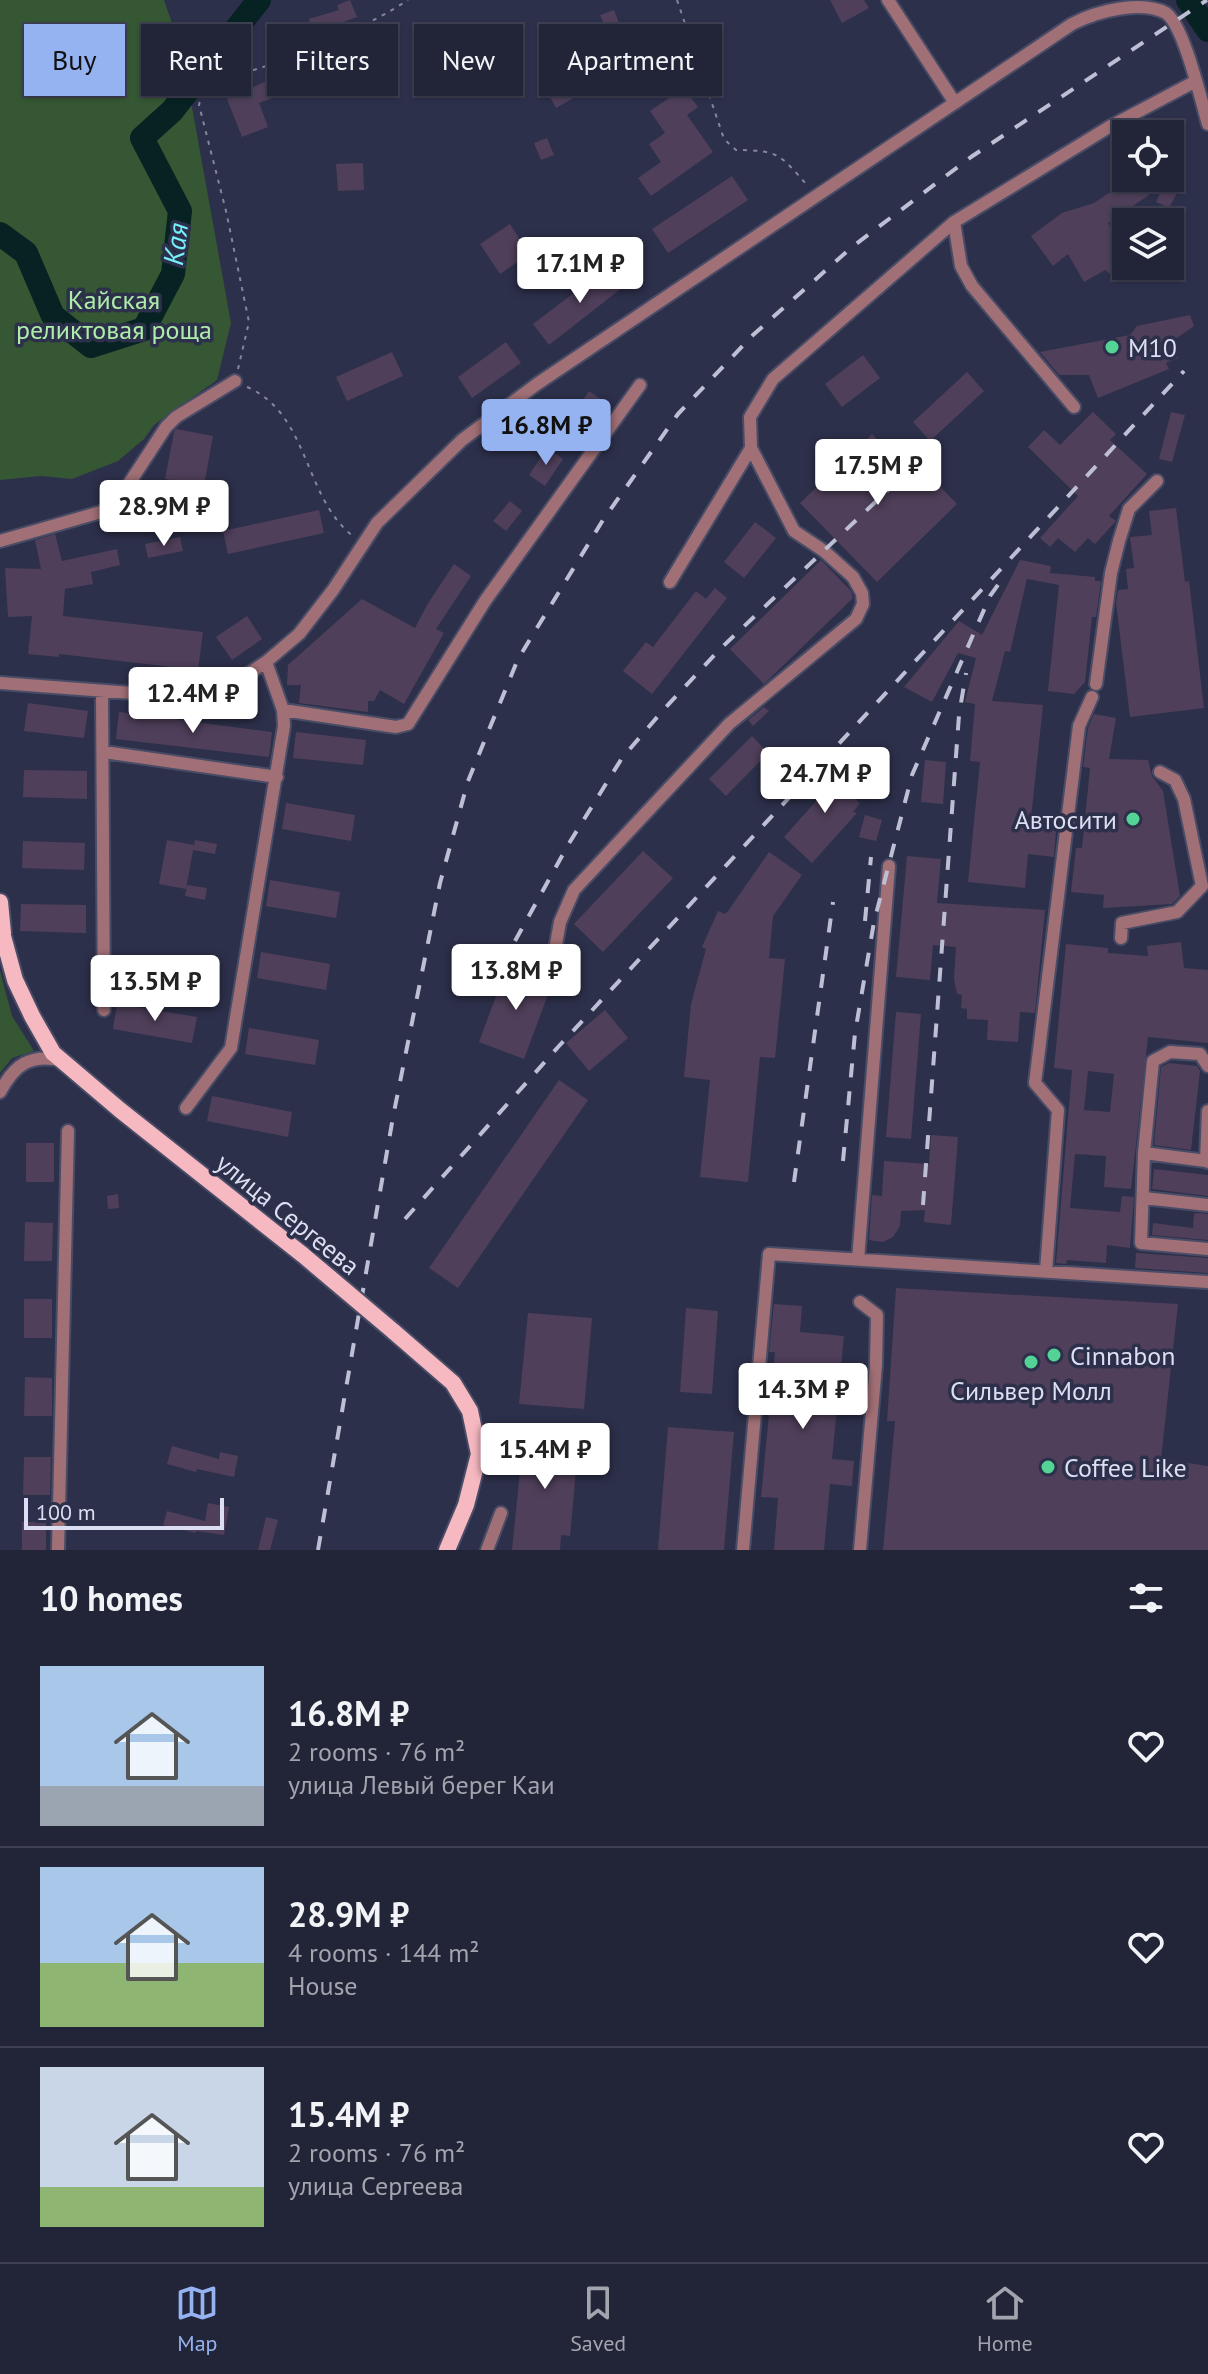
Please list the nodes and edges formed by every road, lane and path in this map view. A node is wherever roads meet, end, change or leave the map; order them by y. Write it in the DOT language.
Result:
graph roads {
  1 [pos="408,0"];
  2 [pos="677,0"];
  3 [pos="888,0"];
  4 [pos="1095,6"];
  5 [pos="1196,81"];
  6 [pos="955,103"];
  7 [pos="1208,124"];
  8 [pos="817,195"];
  9 [pos="954,222"];
  10 [pos="235,381"];
  11 [pos="640,385"];
  12 [pos="1074,407"];
  13 [pos="751,448"];
  14 [pos="1157,481"];
  15 [pos="0,541"];
  16 [pos="362,543"];
  17 [pos="670,582"];
  18 [pos="266,662"];
  19 [pos="0,683"];
  20 [pos="1096,684"];
  21 [pos="102,691"];
  22 [pos="1092,697"];
  23 [pos="283,710"];
  24 [pos="104,752"];
  25 [pos="1160,772"];
  26 [pos="277,777"];
  27 [pos="889,866"];
  28 [pos="0,902"];
  29 [pos="1,933"];
  30 [pos="1121,938"];
  31 [pos="553,961"];
  32 [pos="104,1010"];
  33 [pos="61,1060"];
  34 [pos="1208,1066"];
  35 [pos="0,1092"];
  36 [pos="186,1108"];
  37 [pos="1208,1111"];
  38 [pos="68,1131"];
  39 [pos="1144,1153"];
  40 [pos="1207,1162"];
  41 [pos="1144,1198"];
  42 [pos="1208,1205"];
  43 [pos="1208,1249"];
  44 [pos="858,1260"];
  45 [pos="1046,1271"];
  46 [pos="1208,1282"];
  47 [pos="860,1302"];
  48 [pos="501,1513"];
  49 [pos="58,1550"];
  50 [pos="447,1550"];
  51 [pos="487,1550"];
  52 [pos="743,1550"];
  53 [pos="860,1550"];
  1 -- 10 [label="path"];
  2 -- 8 [label="path"];
  3 -- 6 [label="street"];
  4 -- 5 [label="street"];
  4 -- 6 [label="street"];
  5 -- 7 [label="street"];
  5 -- 9 [label="street"];
  6 -- 8 [label="street"];
  8 -- 16 [label="street"];
  9 -- 12 [label="street"];
  9 -- 13 [label="street"];
  10 -- 15 [label="street"];
  10 -- 16 [label="path"];
  11 -- 23 [label="street"];
  13 -- 17 [label="street"];
  13 -- 31 [label="street"];
  14 -- 20 [label="street"];
  16 -- 18 [label="street"];
  18 -- 21 [label="street"];
  18 -- 23 [label="street"];
  19 -- 21 [label="street"];
  21 -- 24 [label="street"];
  22 -- 45 [label="street"];
  23 -- 26 [label="street"];
  24 -- 26 [label="street"];
  24 -- 32 [label="street"];
  25 -- 30 [label="street"];
  26 -- 36 [label="street"];
  27 -- 44 [label="street"];
  28 -- 29 [label="main road, улица Сергеева"];
  29 -- 33 [label="main road, улица Сергеева"];
  33 -- 35 [label="street"];
  33 -- 50 [label="main road, улица Сергеева, bridge"];
  34 -- 39 [label="street"];
  37 -- 40 [label="street"];
  38 -- 49 [label="street"];
  39 -- 40 [label="street"];
  39 -- 41 [label="street"];
  41 -- 42 [label="street"];
  41 -- 43 [label="street"];
  44 -- 45 [label="street"];
  44 -- 52 [label="street"];
  45 -- 46 [label="street"];
  47 -- 53 [label="street"];
  48 -- 51 [label="street"];
}
